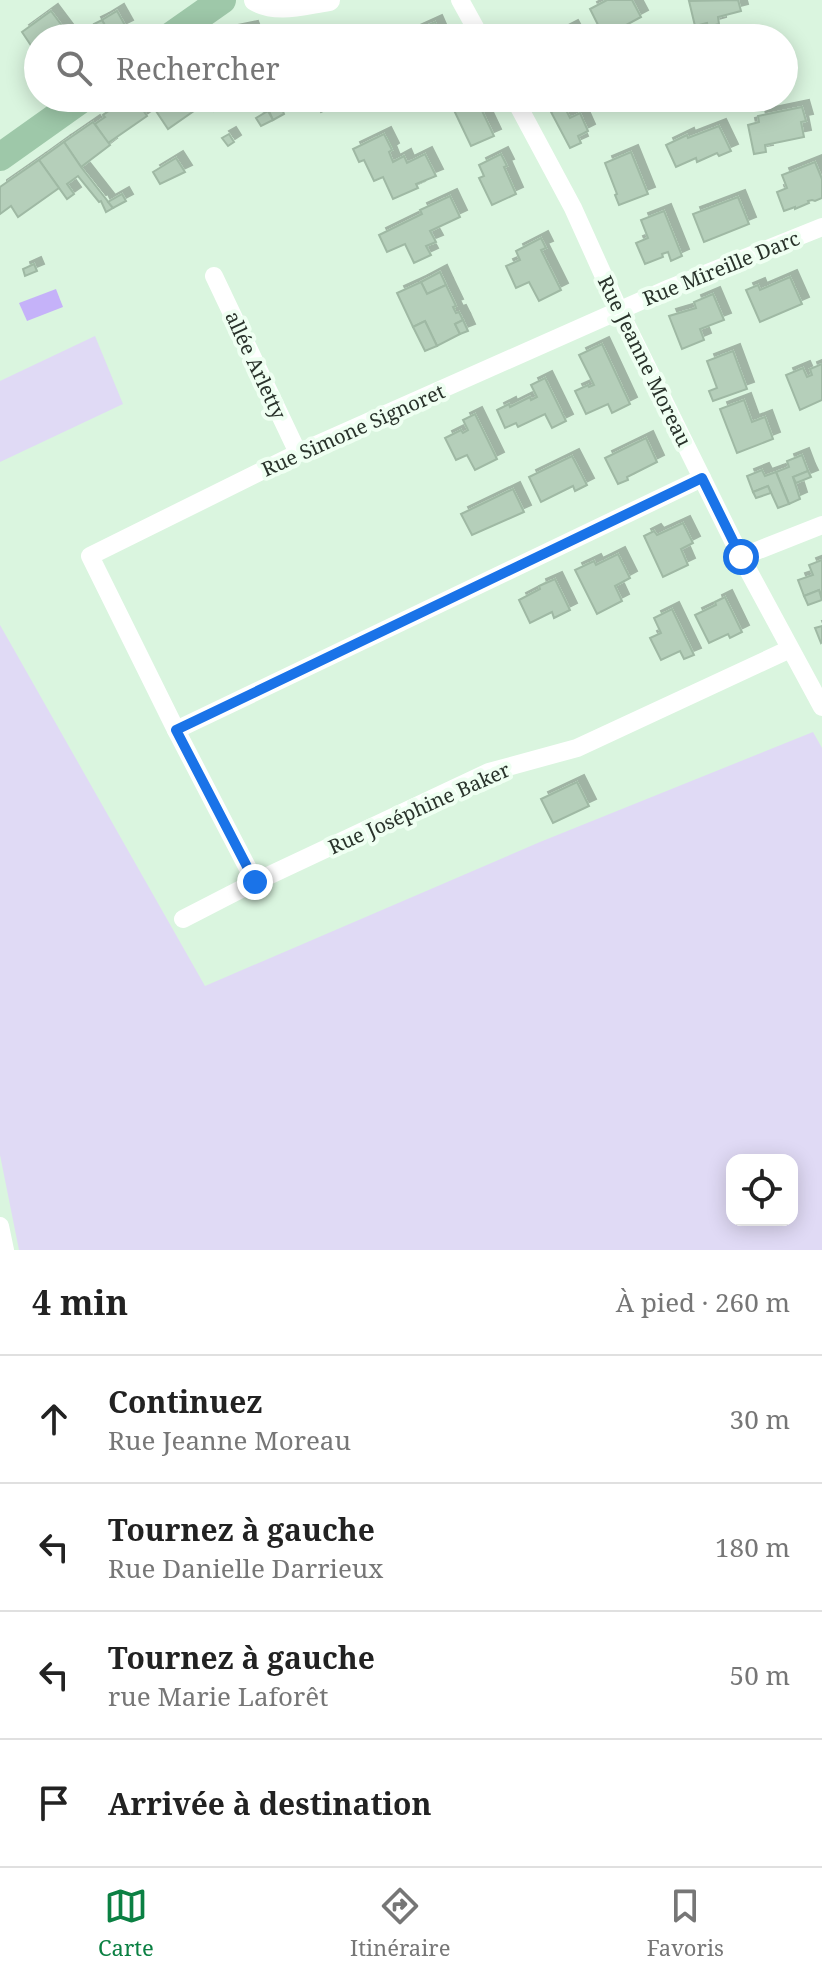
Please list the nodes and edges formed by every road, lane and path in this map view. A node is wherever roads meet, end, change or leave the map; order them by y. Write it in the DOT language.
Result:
graph roads {
  1 [pos="255,0"];
  2 [pos="329,0"];
  3 [pos="460,0"];
  4 [pos="213,2"];
  5 [pos="186,24"];
  6 [pos="473,24"];
  7 [pos="63,112"];
  8 [pos="522,112"];
  9 [pos="0,157"];
  10 [pos="822,227"];
  11 [pos="214,276"];
  12 [pos="619,310"];
  13 [pos="298,453"];
  14 [pos="702,478"];
  15 [pos="822,525"];
  16 [pos="741,557"];
  17 [pos="790,649"];
  18 [pos="822,707"];
  19 [pos="176,730"];
  20 [pos="255,882"];
  21 [pos="183,919"];
  22 [pos="0,1226"];
  23 [pos="5,1250"];
  1 -- 2 [label="street"];
  3 -- 6 [label="street"];
  4 -- 5 [label="main road"];
  7 -- 9 [label="main road"];
  8 -- 12 [label="street, Rue Jeanne Moreau"];
  10 -- 12 [label="street, Rue Mireille Darc"];
  11 -- 13 [label="street, allée Arletty"];
  12 -- 13 [label="street, Rue Simone Signoret"];
  12 -- 14 [label="street, Rue Jeanne Moreau"];
  13 -- 19 [label="street, Rue Simone Signoret"];
  14 -- 16 [label="street, Rue Jeanne Moreau"];
  14 -- 19 [label="street"];
  15 -- 16 [label="street"];
  16 -- 17 [label="street, Rue Jeanne Moreau"];
  17 -- 18 [label="street, Rue Jeanne Moreau"];
  17 -- 20 [label="street, Rue Joséphine Baker"];
  19 -- 20 [label="street"];
  20 -- 21 [label="street, Rue Joséphine Baker"];
  22 -- 23 [label="street"];
}
